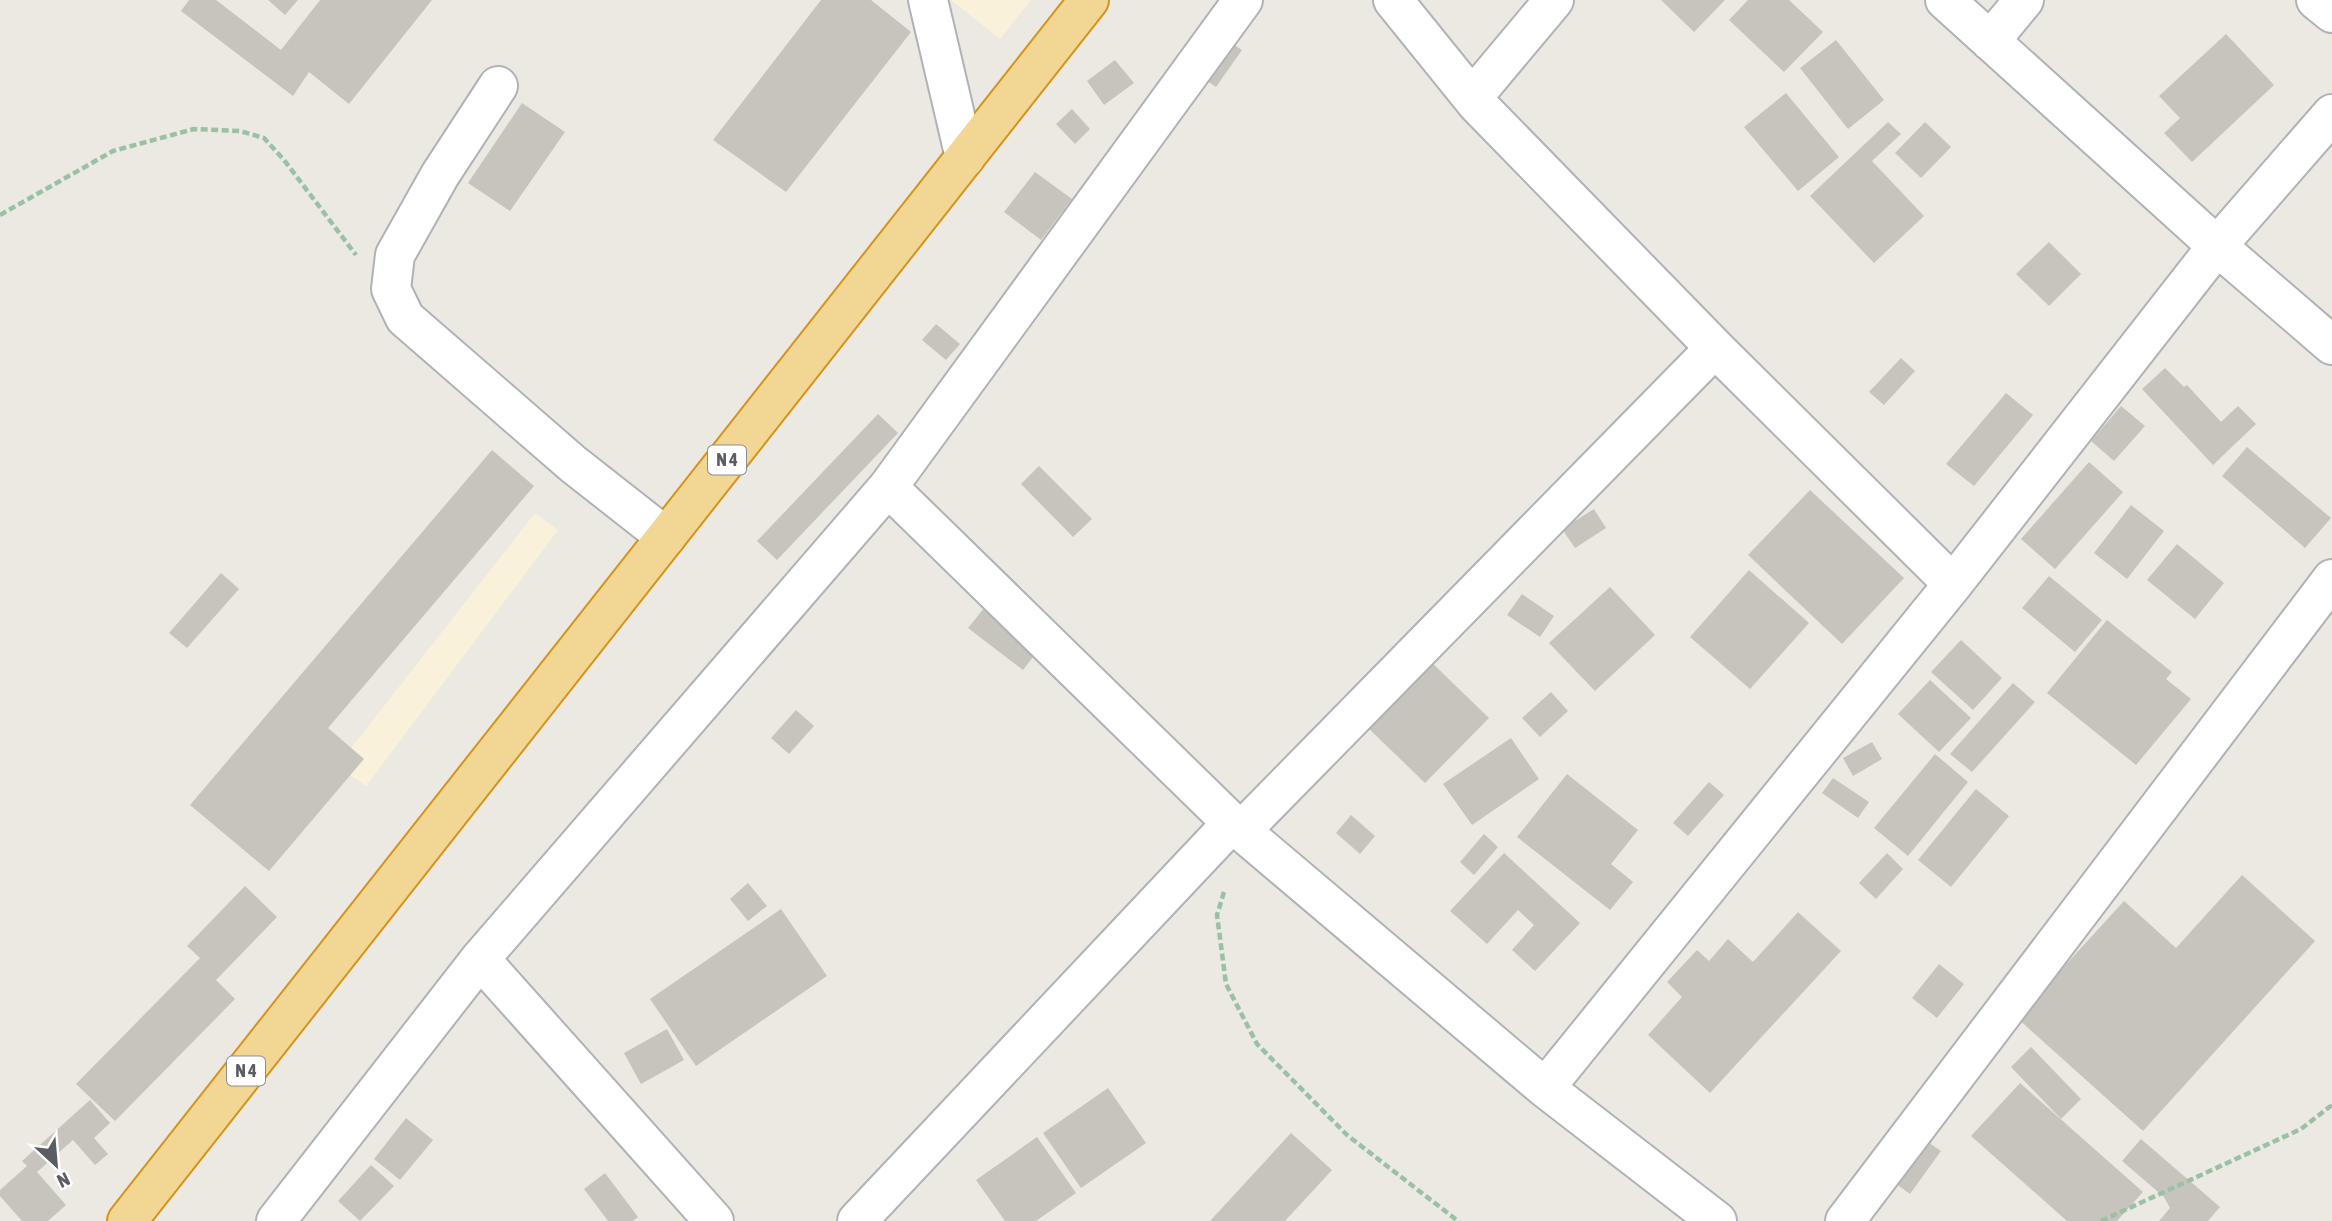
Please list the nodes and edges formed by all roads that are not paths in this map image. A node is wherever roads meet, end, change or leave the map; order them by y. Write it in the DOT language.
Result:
graph roads {
  1 [pos="928,0"];
  2 [pos="1088,0"];
  3 [pos="1243,0"];
  4 [pos="1393,0"];
  5 [pos="1554,0"];
  6 [pos="1945,0"];
  7 [pos="2024,0"];
  8 [pos="2316,0"];
  9 [pos="2332,12"];
  10 [pos="1990,41"];
  11 [pos="498,86"];
  12 [pos="1472,97"];
  13 [pos="2332,114"];
  14 [pos="965,158"];
  15 [pos="2217,246"];
  16 [pos="2332,345"];
  17 [pos="1716,348"];
  18 [pos="888,487"];
  19 [pos="666,537"];
  20 [pos="2332,579"];
  21 [pos="1953,584"];
  22 [pos="1237,826"];
  23 [pos="480,960"];
  24 [pos="1545,1088"];
  25 [pos="127,1221"];
  26 [pos="276,1221"];
  27 [pos="714,1221"];
  28 [pos="857,1221"];
  29 [pos="1717,1221"];
  30 [pos="1845,1221"];
  1 -- 14 [label="street"];
  2 -- 14 [label="highway, N 4"];
  3 -- 18 [label="street"];
  4 -- 12 [label="street"];
  5 -- 12 [label="street"];
  6 -- 10 [label="street"];
  7 -- 10 [label="street"];
  8 -- 9 [label="street"];
  10 -- 15 [label="street"];
  11 -- 19 [label="street"];
  12 -- 17 [label="street"];
  13 -- 15 [label="street"];
  14 -- 19 [label="highway, N 4"];
  15 -- 16 [label="street"];
  15 -- 21 [label="street"];
  17 -- 21 [label="street"];
  17 -- 22 [label="street"];
  18 -- 22 [label="street"];
  18 -- 23 [label="street"];
  19 -- 25 [label="highway, N 4"];
  20 -- 30 [label="street"];
  21 -- 24 [label="street"];
  22 -- 24 [label="street"];
  22 -- 28 [label="street"];
  23 -- 26 [label="street"];
  23 -- 27 [label="street"];
  24 -- 29 [label="street"];
}
